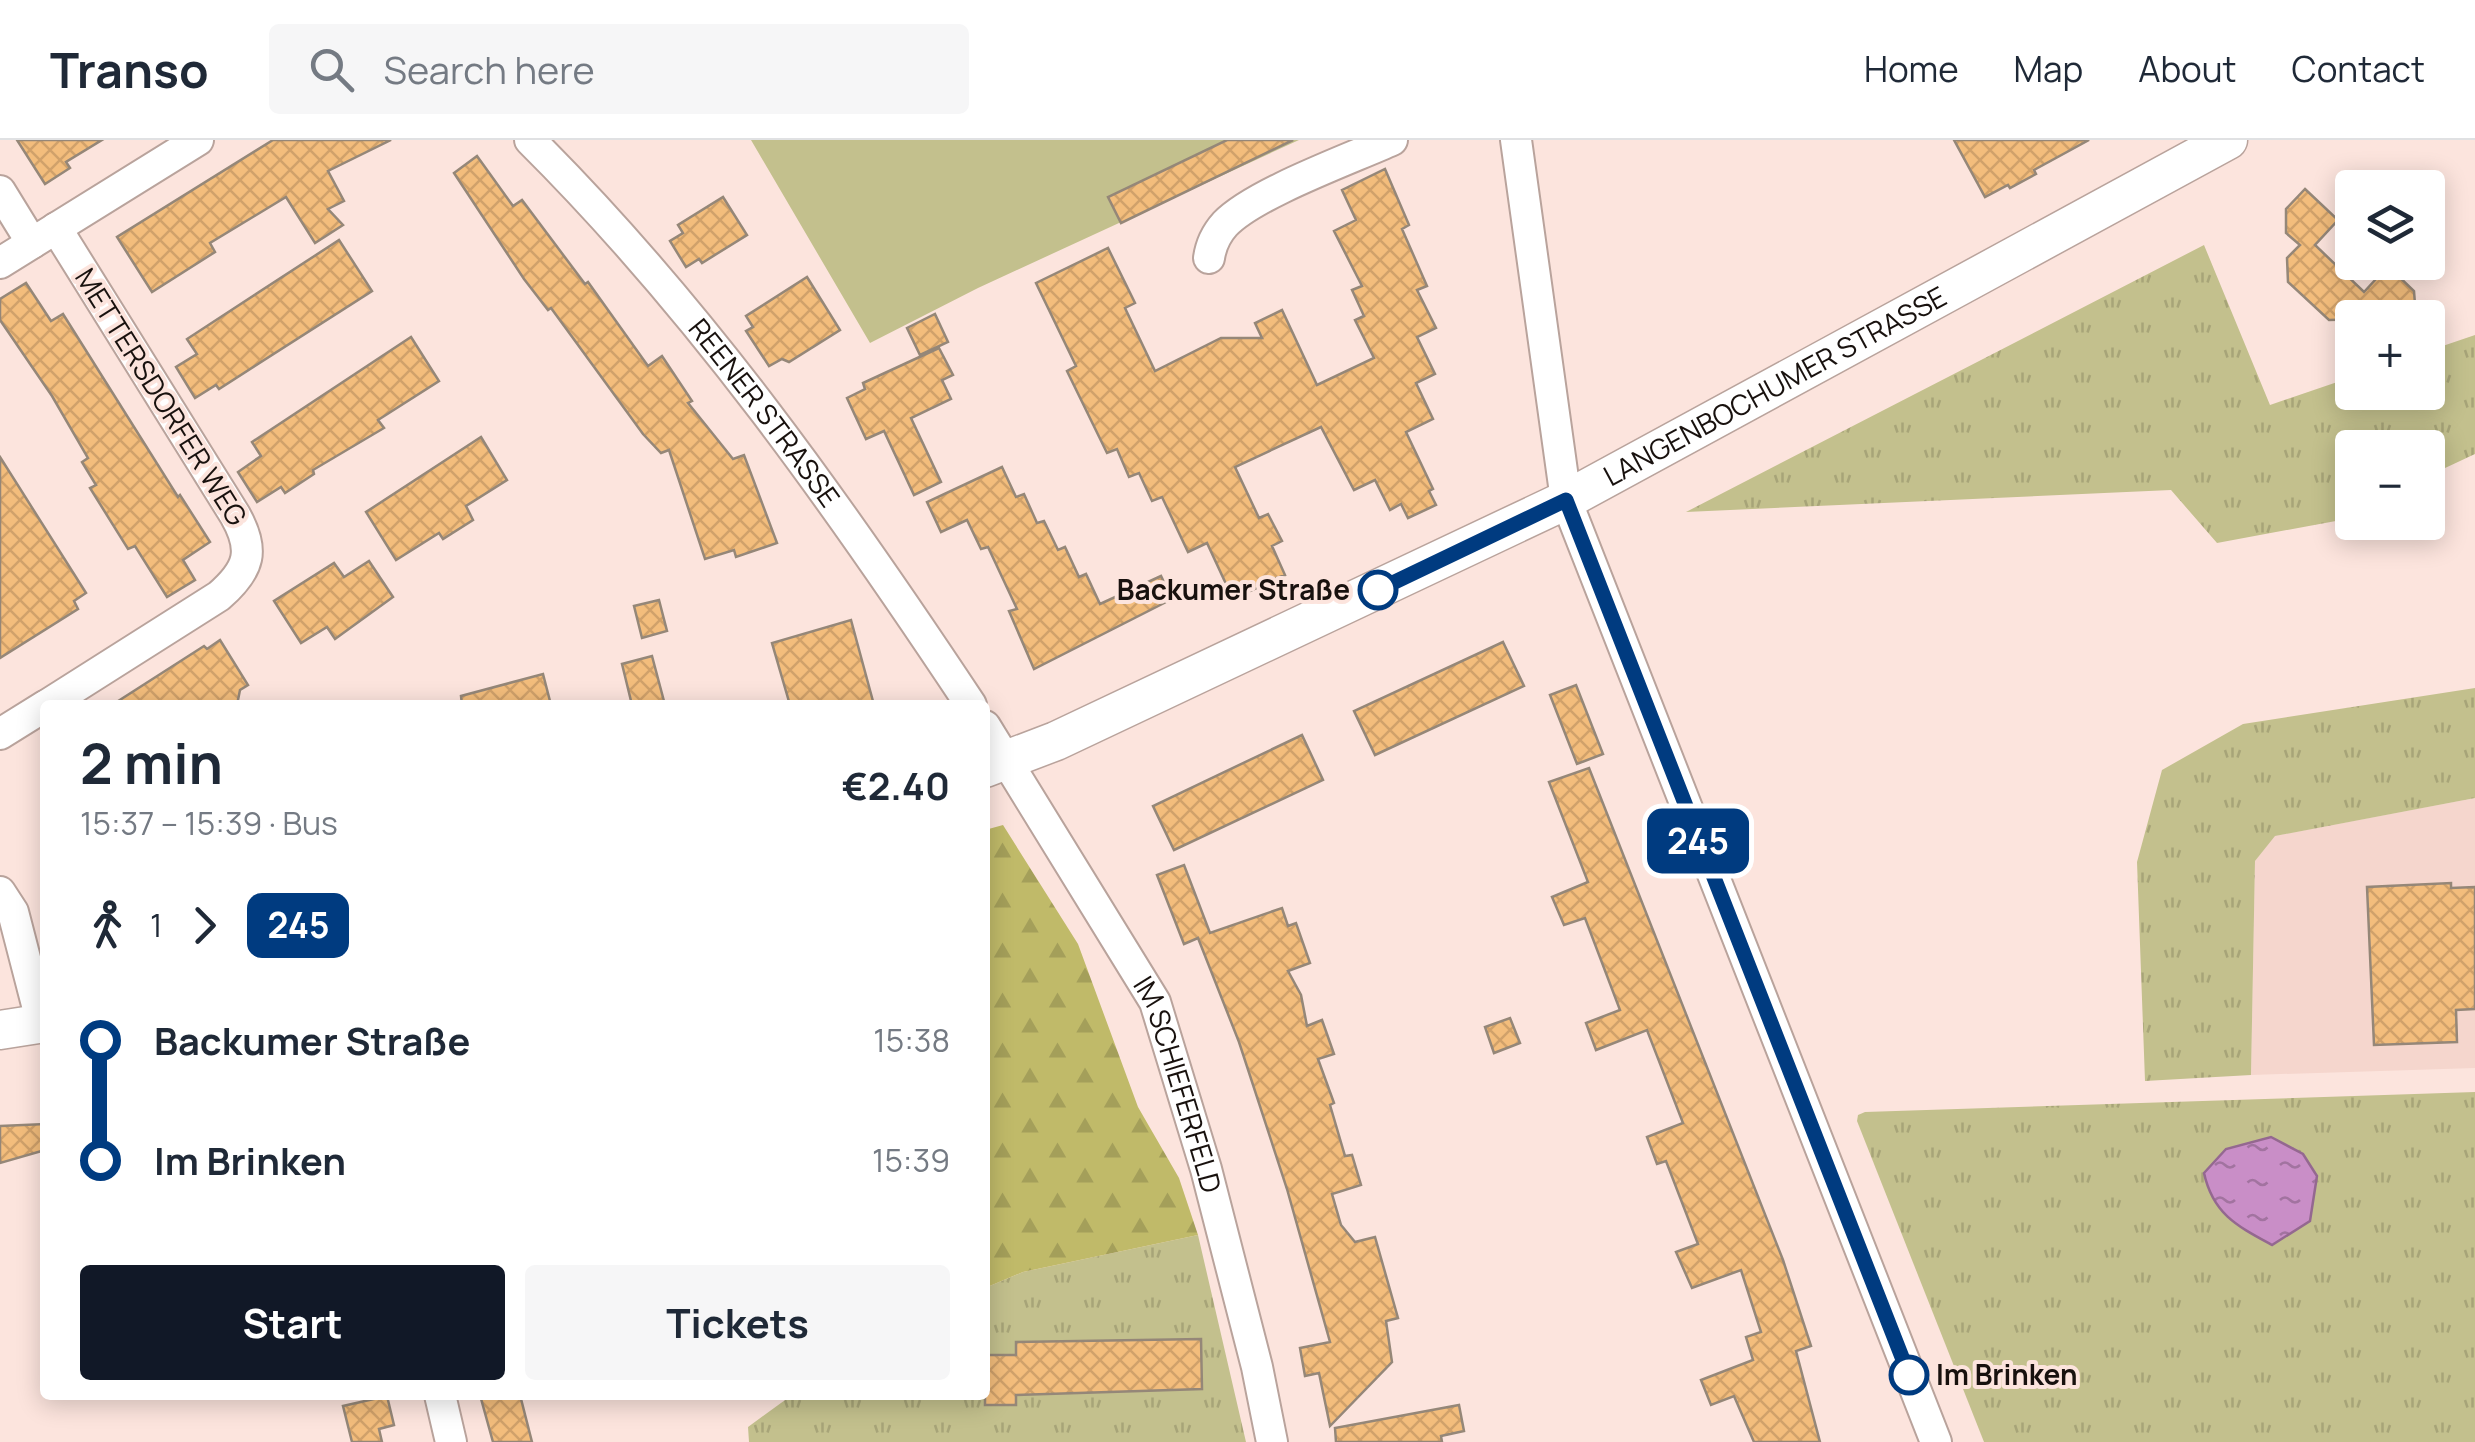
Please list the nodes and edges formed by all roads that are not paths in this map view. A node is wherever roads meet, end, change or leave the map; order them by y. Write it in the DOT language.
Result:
graph roads {
  1 [pos="198,140"];
  2 [pos="530,140"];
  3 [pos="1392,140"];
  4 [pos="1516,140"];
  5 [pos="2228,140"];
  6 [pos="0,191"];
  7 [pos="44,236"];
  8 [pos="1209,258"];
  9 [pos="0,263"];
  10 [pos="1566,500"];
  11 [pos="55,700"];
  12 [pos="968,700"];
  13 [pos="40,710"];
  14 [pos="0,734"];
  15 [pos="997,765"];
  16 [pos="0,892"];
  17 [pos="40,1010"];
  18 [pos="40,1025"];
  19 [pos="0,1030"];
  20 [pos="441,1400"];
  21 [pos="451,1442"];
  22 [pos="1272,1442"];
  23 [pos="1936,1442"];
  1 -- 7 [label="street"];
  2 -- 12 [label="street, REENER STRASSE"];
  3 -- 8 [label="street"];
  4 -- 10 [label="street"];
  5 -- 10 [label="street, LANGENBOCHUMER STRASSE"];
  6 -- 7 [label="street"];
  7 -- 9 [label="street"];
  7 -- 11 [label="street, METTERSDORFER WEG"];
  10 -- 15 [label="street, LANGENBOCHUMER STRASSE"];
  10 -- 23 [label="street"];
  13 -- 14 [label="street, METTERSDORFER WEG"];
  15 -- 22 [label="street, IM SCHIEFERFELD"];
  16 -- 17 [label="street"];
  18 -- 19 [label="street"];
  20 -- 21 [label="street"];
}
